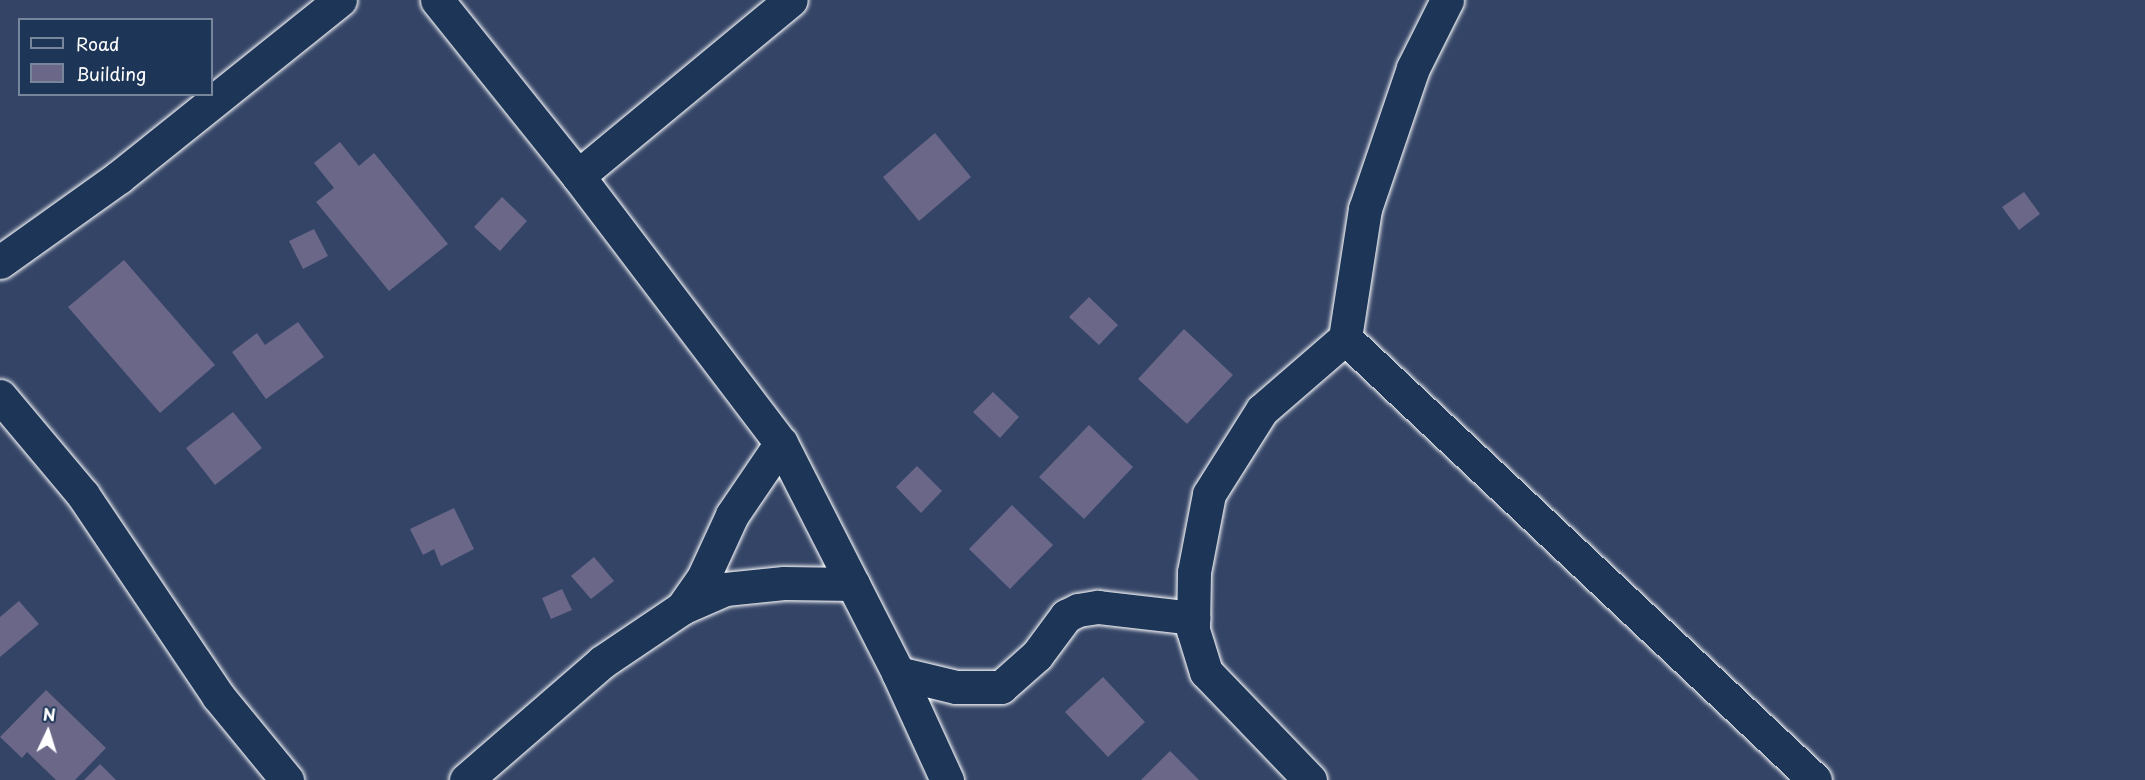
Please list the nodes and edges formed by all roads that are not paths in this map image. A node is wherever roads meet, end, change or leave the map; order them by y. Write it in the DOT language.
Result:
graph roads {
  1 [pos="340,0"];
  2 [pos="437,0"];
  3 [pos="791,0"];
  4 [pos="1447,0"];
  5 [pos="578,176"];
  6 [pos="0,262"];
  7 [pos="1345,338"];
  8 [pos="0,396"];
  9 [pos="781,443"];
  10 [pos="853,584"];
  11 [pos="682,608"];
  12 [pos="1193,618"];
  13 [pos="898,673"];
  14 [pos="286,780"];
  15 [pos="466,780"];
  16 [pos="947,780"];
  17 [pos="1310,780"];
  18 [pos="1815,780"];
  1 -- 6 [label="street"];
  2 -- 5 [label="street"];
  3 -- 5 [label="street"];
  4 -- 7 [label="street"];
  5 -- 9 [label="street"];
  7 -- 12 [label="street"];
  7 -- 18 [label="street"];
  8 -- 14 [label="street"];
  9 -- 10 [label="street"];
  9 -- 11 [label="street"];
  10 -- 11 [label="street"];
  10 -- 13 [label="street"];
  11 -- 15 [label="street"];
  12 -- 13 [label="street"];
  12 -- 17 [label="street"];
  13 -- 16 [label="street"];
}
